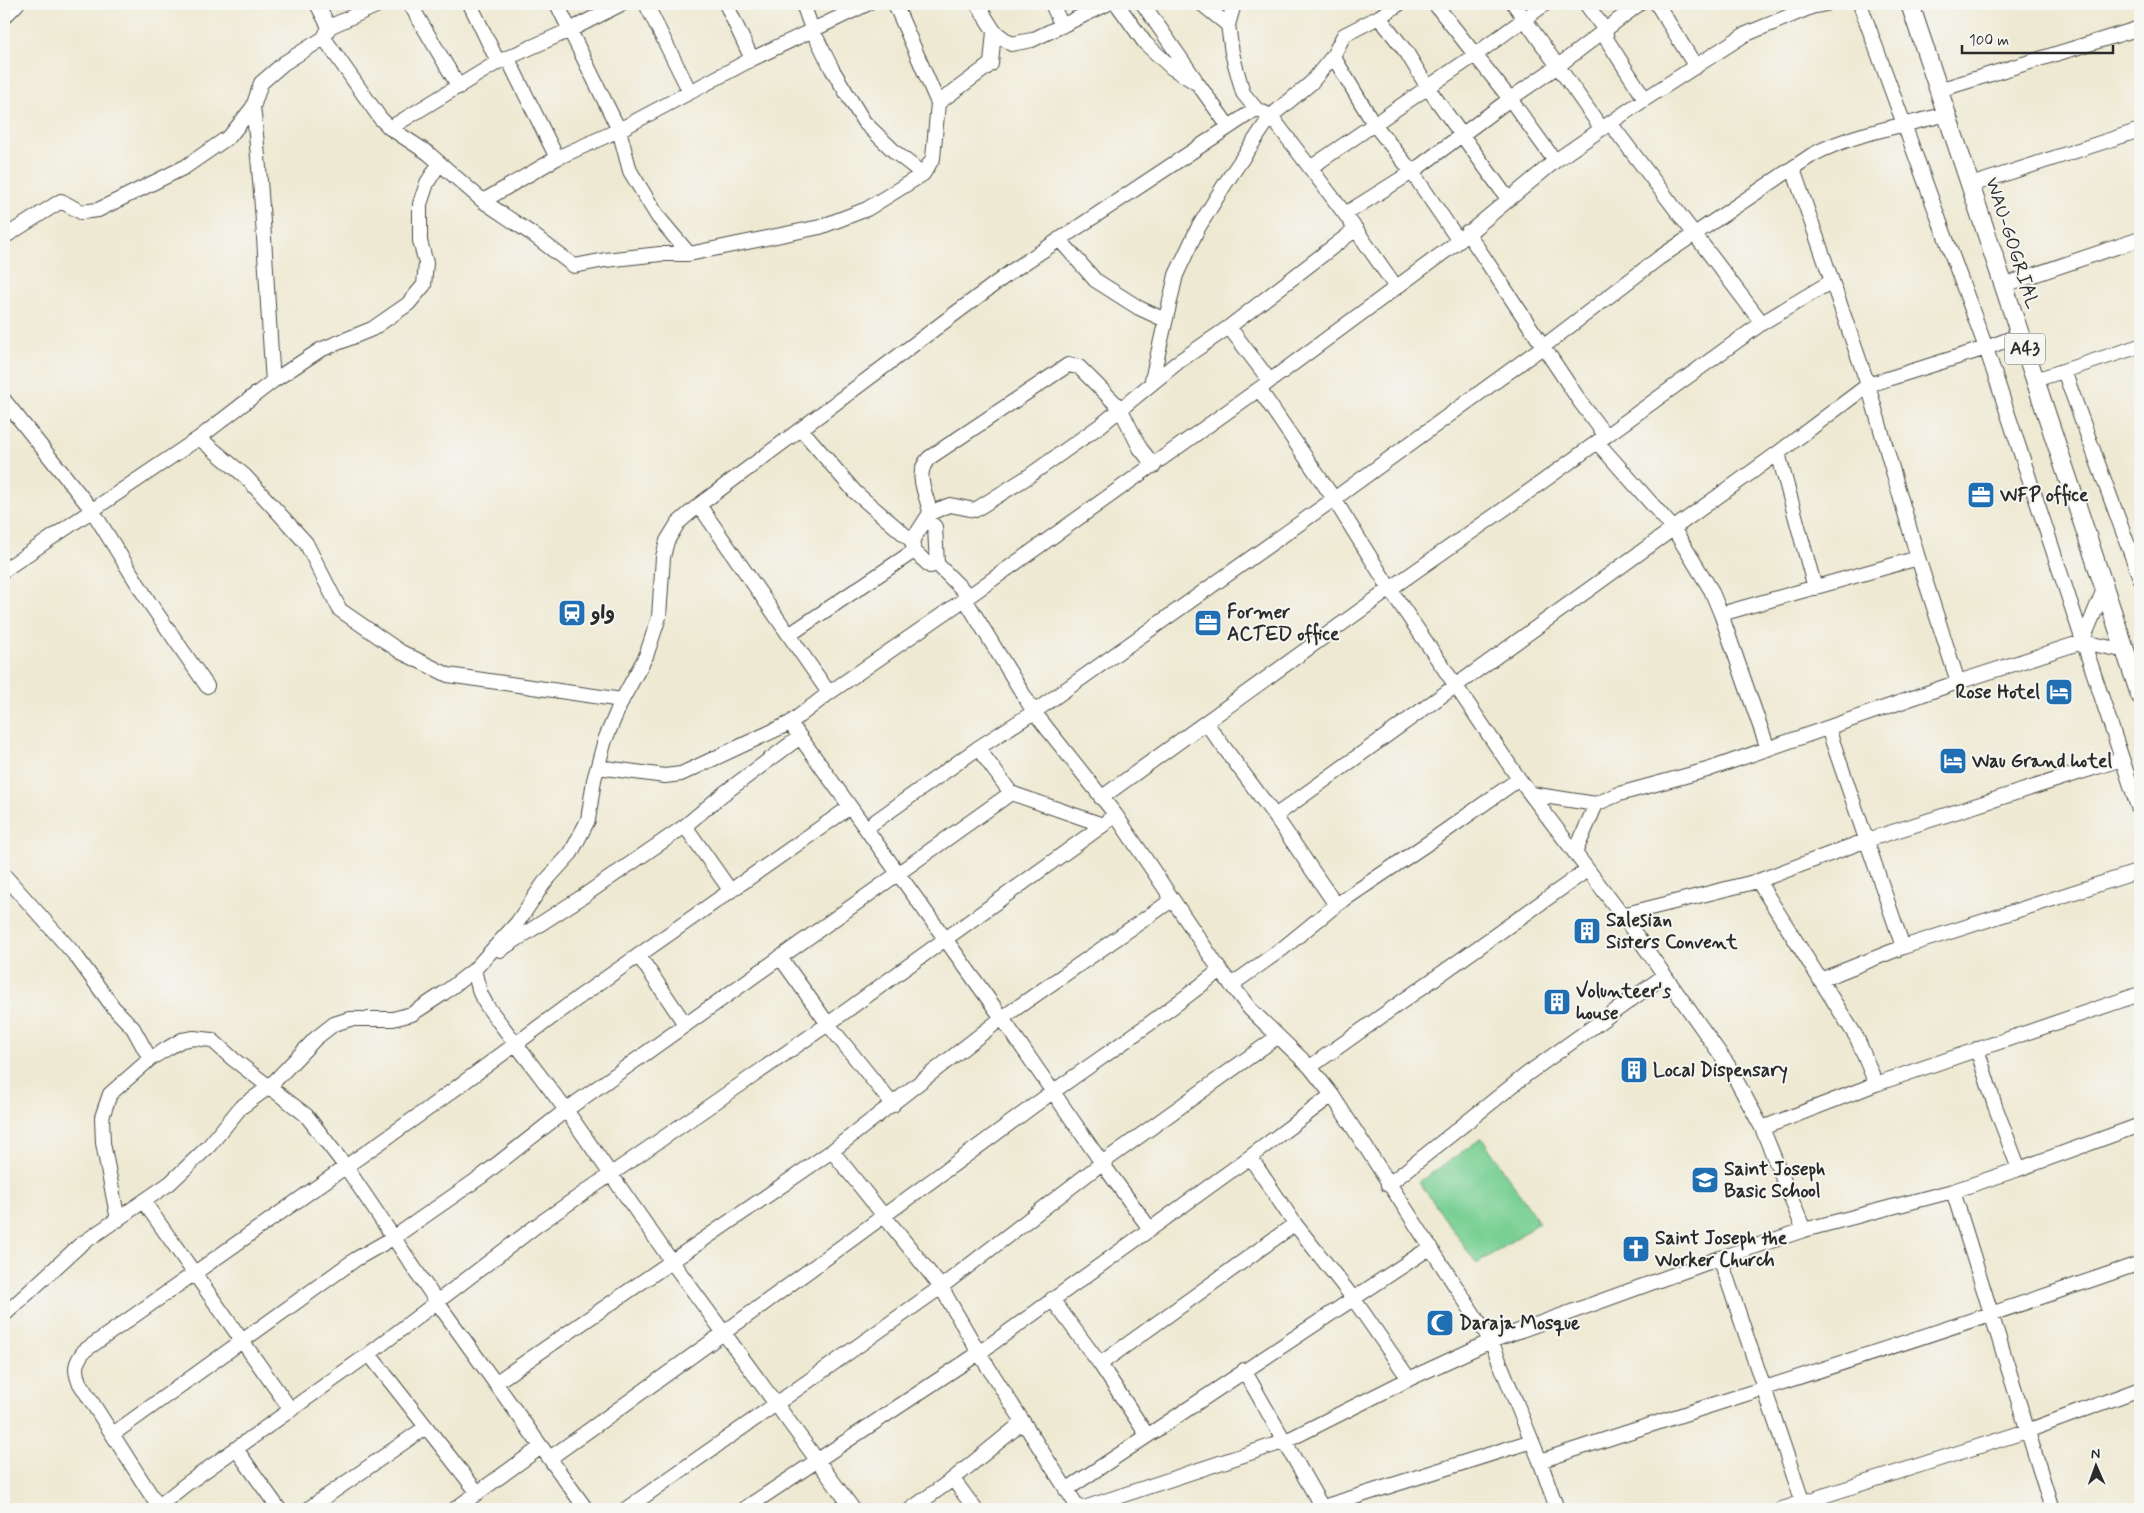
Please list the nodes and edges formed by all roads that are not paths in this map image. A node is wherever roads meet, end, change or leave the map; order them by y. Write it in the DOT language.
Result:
graph roads {
  1 [pos="17,4"];
  2 [pos="317,4"];
  3 [pos="380,4"];
  4 [pos="410,4"];
  5 [pos="470,4"];
  6 [pos="557,4"];
  7 [pos="621,4"];
  8 [pos="646,4"];
  9 [pos="726,4"];
  10 [pos="803,4"];
  11 [pos="867,4"];
  12 [pos="895,4"];
  13 [pos="977,4"];
  14 [pos="1052,4"];
  15 [pos="1108,4"];
  16 [pos="1117,4"];
  17 [pos="1143,4"];
  18 [pos="1202,4"];
  19 [pos="1234,4"];
  20 [pos="1399,4"];
  21 [pos="1435,4"];
  22 [pos="1514,4"];
  23 [pos="1545,4"];
  24 [pos="1586,4"];
  25 [pos="1639,4"];
  26 [pos="1657,4"];
  27 [pos="1826,4"];
  28 [pos="1860,4"];
  29 [pos="1910,4"];
  30 [pos="1809,5"];
  31 [pos="4,17"];
  32 [pos="1379,18"];
  33 [pos="1524,18"];
  34 [pos="1228,25"];
  35 [pos="1062,26"];
  36 [pos="2140,28"];
  37 [pos="812,29"];
  38 [pos="570,30"];
  39 [pos="1606,30"];
  40 [pos="994,31"];
  41 [pos="327,32"];
  42 [pos="1475,55"];
  43 [pos="1333,56"];
  44 [pos="752,59"];
  45 [pos="503,60"];
  46 [pos="1558,66"];
  47 [pos="1696,67"];
  48 [pos="1198,84"];
  49 [pos="459,87"];
  50 [pos="1428,88"];
  51 [pos="1939,90"];
  52 [pos="690,92"];
  53 [pos="1510,99"];
  54 [pos="1645,99"];
  55 [pos="938,103"];
  56 [pos="253,106"];
  57 [pos="1256,110"];
  58 [pos="1947,114"];
  59 [pos="1271,116"];
  60 [pos="1374,124"];
  61 [pos="1903,125"];
  62 [pos="1606,126"];
  63 [pos="1229,127"];
  64 [pos="390,128"];
  65 [pos="619,130"];
  66 [pos="2140,130"];
  67 [pos="1463,135"];
  68 [pos="557,158"];
  69 [pos="1554,160"];
  70 [pos="439,164"];
  71 [pos="1310,168"];
  72 [pos="1793,169"];
  73 [pos="1412,172"];
  74 [pos="923,174"];
  75 [pos="1971,185"];
  76 [pos="1508,199"];
  77 [pos="483,202"];
  78 [pos="1345,214"];
  79 [pos="1356,229"];
  80 [pos="1693,235"];
  81 [pos="1463,236"];
  82 [pos="4,237"];
  83 [pos="2140,238"];
  84 [pos="1059,239"];
  85 [pos="689,254"];
  86 [pos="1832,281"];
  87 [pos="2004,285"];
  88 [pos="1396,287"];
  89 [pos="1165,320"];
  90 [pos="1762,323"];
  91 [pos="1228,327"];
  92 [pos="2020,334"];
  93 [pos="1544,346"];
  94 [pos="2140,346"];
  95 [pos="1986,348"];
  96 [pos="2064,371"];
  97 [pos="2035,380"];
  98 [pos="273,381"];
  99 [pos="1150,384"];
  100 [pos="1264,385"];
  101 [pos="1868,385"];
  102 [pos="4,400"];
  103 [pos="1120,408"];
  104 [pos="801,429"];
  105 [pos="199,438"];
  106 [pos="1602,439"];
  107 [pos="1778,453"];
  108 [pos="1154,466"];
  109 [pos="1334,499"];
  110 [pos="699,505"];
  111 [pos="92,510"];
  112 [pos="929,516"];
  113 [pos="1674,528"];
  114 [pos="913,546"];
  115 [pos="1918,558"];
  116 [pos="937,564"];
  117 [pos="4,570"];
  118 [pos="2140,578"];
  119 [pos="2104,587"];
  120 [pos="1815,588"];
  121 [pos="1390,589"];
  122 [pos="967,598"];
  123 [pos="1721,614"];
  124 [pos="789,635"];
  125 [pos="2082,642"];
  126 [pos="2127,651"];
  127 [pos="1958,682"];
  128 [pos="1455,684"];
  129 [pos="207,686"];
  130 [pos="828,693"];
  131 [pos="2140,694"];
  132 [pos="622,700"];
  133 [pos="1034,712"];
  134 [pos="790,723"];
  135 [pos="1206,723"];
  136 [pos="1828,728"];
  137 [pos="800,736"];
  138 [pos="978,748"];
  139 [pos="1768,749"];
  140 [pos="2122,759"];
  141 [pos="598,767"];
  142 [pos="1519,779"];
  143 [pos="1011,793"];
  144 [pos="1530,794"];
  145 [pos="1102,798"];
  146 [pos="1596,804"];
  147 [pos="850,808"];
  148 [pos="2140,813"];
  149 [pos="1115,814"];
  150 [pos="1274,816"];
  151 [pos="1103,825"];
  152 [pos="686,826"];
  153 [pos="866,828"];
  154 [pos="1867,840"];
  155 [pos="1575,853"];
  156 [pos="1587,870"];
  157 [pos="2140,871"];
  158 [pos="898,873"];
  159 [pos="4,875"];
  160 [pos="1758,881"];
  161 [pos="730,890"];
  162 [pos="1172,900"];
  163 [pos="1336,905"];
  164 [pos="1622,915"];
  165 [pos="945,940"];
  166 [pos="1903,947"];
  167 [pos="639,956"];
  168 [pos="780,957"];
  169 [pos="484,960"];
  170 [pos="474,970"];
  171 [pos="1220,970"];
  172 [pos="1664,976"];
  173 [pos="1820,980"];
  174 [pos="1231,985"];
  175 [pos="2140,994"];
  176 [pos="1002,1018"];
  177 [pos="685,1024"];
  178 [pos="828,1024"];
  179 [pos="1277,1037"];
  180 [pos="516,1042"];
  181 [pos="1977,1050"];
  182 [pos="150,1059"];
  183 [pos="1310,1067"];
  184 [pos="1876,1084"];
  185 [pos="269,1087"];
  186 [pos="1053,1091"];
  187 [pos="1332,1095"];
  188 [pos="892,1105"];
  189 [pos="566,1110"];
  190 [pos="2140,1125"];
  191 [pos="1762,1128"];
  192 [pos="832,1151"];
  193 [pos="1250,1158"];
  194 [pos="1102,1163"];
  195 [pos="346,1167"];
  196 [pos="2020,1169"];
  197 [pos="611,1174"];
  198 [pos="1388,1185"];
  199 [pos="1952,1191"];
  200 [pos="144,1202"];
  201 [pos="883,1217"];
  202 [pos="118,1220"];
  203 [pos="1295,1224"];
  204 [pos="1150,1229"];
  205 [pos="1804,1230"];
  206 [pos="393,1238"];
  207 [pos="1431,1247"];
  208 [pos="1720,1258"];
  209 [pos="672,1262"];
  210 [pos="2140,1263"];
  211 [pos="194,1273"];
  212 [pos="941,1287"];
  213 [pos="1353,1298"];
  214 [pos="1052,1299"];
  215 [pos="437,1302"];
  216 [pos="4,1315"];
  217 [pos="1990,1316"];
  218 [pos="725,1333"];
  219 [pos="1491,1341"];
  220 [pos="243,1342"];
  221 [pos="979,1353"];
  222 [pos="369,1354"];
  223 [pos="1100,1364"];
  224 [pos="1244,1370"];
  225 [pos="1409,1379"];
  226 [pos="495,1383"];
  227 [pos="1764,1387"];
  228 [pos="2140,1389"];
  229 [pos="776,1404"];
  230 [pos="291,1410"];
  231 [pos="1022,1422"];
  232 [pos="426,1427"];
  233 [pos="2027,1431"];
  234 [pos="113,1434"];
  235 [pos="1148,1435"];
  236 [pos="1286,1441"];
  237 [pos="1532,1441"];
  238 [pos="541,1447"];
  239 [pos="236,1449"];
  240 [pos="550,1458"];
  241 [pos="817,1461"];
  242 [pos="1540,1461"];
  243 [pos="953,1479"];
  244 [pos="1066,1490"];
  245 [pos="478,1492"];
  246 [pos="1804,1506"];
  247 [pos="156,1508"];
  248 [pos="279,1509"];
  249 [pos="308,1509"];
  250 [pos="454,1509"];
  251 [pos="586,1509"];
  252 [pos="626,1509"];
  253 [pos="744,1509"];
  254 [pos="853,1509"];
  255 [pos="911,1509"];
  256 [pos="975,1509"];
  257 [pos="1080,1509"];
  258 [pos="1321,1509"];
  259 [pos="1557,1509"];
  260 [pos="1782,1509"];
  261 [pos="2052,1509"];
  1 -- 31 [label="street"];
  2 -- 41 [label="street"];
  3 -- 41 [label="street"];
  4 -- 49 [label="street"];
  5 -- 45 [label="street"];
  6 -- 38 [label="street"];
  7 -- 38 [label="street"];
  8 -- 52 [label="street"];
  9 -- 44 [label="street"];
  10 -- 37 [label="street"];
  11 -- 37 [label="street"];
  12 -- 55 [label="street"];
  13 -- 40 [label="street"];
  14 -- 35 [label="street"];
  15 -- 35 [label="street"];
  16 -- 48 [label="street"];
  17 -- 48 [label="street"];
  18 -- 34 [label="street"];
  19 -- 34 [label="street"];
  20 -- 32 [label="street"];
  21 -- 42 [label="street"];
  22 -- 33 [label="street"];
  23 -- 33 [label="street"];
  24 -- 39 [label="street"];
  25 -- 39 [label="street"];
  26 -- 47 [label="street"];
  27 -- 30 [label="street"];
  28 -- 61 [label="street"];
  29 -- 51 [label="main road, WAU-GOGRIAL / A43"];
  30 -- 47 [label="street"];
  32 -- 43 [label="street"];
  32 -- 50 [label="street"];
  33 -- 42 [label="street"];
  33 -- 46 [label="street"];
  34 -- 57 [label="street"];
  35 -- 40 [label="street"];
  36 -- 51 [label="street"];
  37 -- 44 [label="street"];
  37 -- 74 [label="street"];
  38 -- 45 [label="street"];
  38 -- 65 [label="street"];
  39 -- 46 [label="street"];
  39 -- 54 [label="street"];
  40 -- 55 [label="street"];
  41 -- 56 [label="street"];
  41 -- 64 [label="street"];
  42 -- 50 [label="street"];
  42 -- 53 [label="street"];
  43 -- 59 [label="street"];
  43 -- 60 [label="street"];
  44 -- 52 [label="street"];
  45 -- 49 [label="street"];
  45 -- 68 [label="street"];
  46 -- 53 [label="street"];
  46 -- 62 [label="street"];
  47 -- 54 [label="street"];
  48 -- 63 [label="street"];
  49 -- 64 [label="street"];
  50 -- 60 [label="street"];
  50 -- 67 [label="street"];
  51 -- 58 [label="main road, WAU-GOGRIAL / A43"];
  52 -- 65 [label="street"];
  53 -- 67 [label="street"];
  53 -- 69 [label="street"];
  54 -- 62 [label="street"];
  55 -- 74 [label="street"];
  56 -- 82 [label="street"];
  56 -- 98 [label="street"];
  57 -- 59 [label="street"];
  57 -- 63 [label="street"];
  58 -- 61 [label="street"];
  58 -- 75 [label="main road, WAU-GOGRIAL / A43"];
  59 -- 71 [label="street"];
  59 -- 89 [label="street"];
  60 -- 71 [label="street"];
  60 -- 73 [label="street"];
  61 -- 72 [label="street"];
  61 -- 95 [label="street"];
  62 -- 69 [label="street"];
  62 -- 80 [label="street"];
  63 -- 84 [label="street"];
  64 -- 70 [label="street"];
  65 -- 68 [label="street"];
  65 -- 85 [label="street"];
  66 -- 75 [label="street"];
  67 -- 73 [label="street"];
  67 -- 76 [label="street"];
  68 -- 77 [label="street"];
  69 -- 76 [label="street"];
  70 -- 77 [label="street"];
  70 -- 98 [label="street"];
  71 -- 78 [label="street"];
  72 -- 80 [label="street"];
  72 -- 86 [label="street"];
  73 -- 78 [label="street"];
  73 -- 81 [label="street"];
  74 -- 85 [label="street"];
  75 -- 87 [label="main road, WAU-GOGRIAL / A43"];
  76 -- 81 [label="street"];
  77 -- 85 [label="street"];
  78 -- 79 [label="street"];
  79 -- 88 [label="street"];
  79 -- 91 [label="street"];
  80 -- 90 [label="street"];
  80 -- 93 [label="street"];
  81 -- 88 [label="street"];
  81 -- 93 [label="street"];
  83 -- 87 [label="street"];
  84 -- 89 [label="street"];
  84 -- 104 [label="street"];
  86 -- 90 [label="street"];
  86 -- 101 [label="street"];
  87 -- 92 [label="main road, WAU-GOGRIAL / A43"];
  88 -- 100 [label="street"];
  89 -- 99 [label="street"];
  90 -- 106 [label="street"];
  91 -- 99 [label="street"];
  91 -- 100 [label="street"];
  92 -- 95 [label="street"];
  92 -- 97 [label="main road, WAU-GOGRIAL / A43"];
  93 -- 106 [label="street"];
  93 -- 109 [label="street"];
  94 -- 96 [label="street"];
  95 -- 101 [label="street"];
  95 -- 125 [label="street"];
  96 -- 97 [label="street"];
  96 -- 118 [label="street"];
  97 -- 119 [label="main road, WAU-GOGRIAL / A43"];
  98 -- 105 [label="street"];
  99 -- 103 [label="street"];
  100 -- 108 [label="street"];
  100 -- 109 [label="street"];
  101 -- 107 [label="street"];
  101 -- 115 [label="street"];
  102 -- 111 [label="street"];
  103 -- 108 [label="street"];
  103 -- 112 [label="street"];
  103 -- 112 [label="street"];
  104 -- 110 [label="street"];
  104 -- 114 [label="street"];
  105 -- 111 [label="street"];
  105 -- 132 [label="street"];
  106 -- 113 [label="street"];
  106 -- 121 [label="street"];
  107 -- 113 [label="street"];
  107 -- 120 [label="street"];
  108 -- 122 [label="street"];
  109 -- 121 [label="street"];
  109 -- 133 [label="street"];
  110 -- 124 [label="street"];
  110 -- 132 [label="street"];
  111 -- 117 [label="street"];
  111 -- 129 [label="street"];
  112 -- 114 [label="street"];
  112 -- 116 [label="street"];
  113 -- 123 [label="street"];
  113 -- 128 [label="street"];
  114 -- 116 [label="street"];
  114 -- 124 [label="street"];
  115 -- 120 [label="street"];
  115 -- 127 [label="street"];
  116 -- 122 [label="street"];
  119 -- 125 [label="street"];
  119 -- 126 [label="main road, WAU-GOGRIAL / A43"];
  120 -- 123 [label="street"];
  121 -- 128 [label="street"];
  121 -- 135 [label="street"];
  122 -- 130 [label="street"];
  122 -- 133 [label="street"];
  123 -- 139 [label="street"];
  124 -- 130 [label="street"];
  125 -- 126 [label="street"];
  125 -- 127 [label="street"];
  125 -- 140 [label="street"];
  126 -- 131 [label="main road, WAU-GOGRIAL / A43"];
  127 -- 136 [label="street"];
  128 -- 142 [label="street"];
  128 -- 150 [label="street"];
  130 -- 134 [label="street"];
  132 -- 141 [label="street"];
  133 -- 138 [label="street"];
  133 -- 145 [label="street"];
  134 -- 137 [label="street"];
  134 -- 141 [label="street"];
  135 -- 145 [label="street"];
  135 -- 150 [label="street"];
  136 -- 139 [label="street"];
  136 -- 154 [label="street"];
  137 -- 147 [label="street"];
  137 -- 152 [label="street"];
  138 -- 143 [label="street"];
  138 -- 153 [label="street"];
  139 -- 146 [label="street"];
  140 -- 148 [label="street"];
  140 -- 154 [label="street"];
  141 -- 169 [label="street"];
  142 -- 144 [label="street"];
  142 -- 163 [label="street"];
  143 -- 151 [label="street"];
  143 -- 158 [label="street"];
  144 -- 146 [label="street"];
  144 -- 155 [label="street"];
  145 -- 149 [label="street"];
  146 -- 155 [label="street"];
  147 -- 153 [label="street"];
  147 -- 161 [label="street"];
  149 -- 151 [label="street"];
  149 -- 162 [label="street"];
  150 -- 163 [label="street"];
  151 -- 165 [label="street"];
  152 -- 161 [label="street"];
  152 -- 169 [label="street"];
  153 -- 158 [label="street"];
  154 -- 160 [label="street"];
  154 -- 166 [label="street"];
  155 -- 156 [label="street"];
  156 -- 164 [label="street"];
  156 -- 183 [label="street"];
  157 -- 166 [label="street"];
  158 -- 165 [label="street"];
  158 -- 168 [label="street"];
  159 -- 182 [label="street"];
  160 -- 164 [label="street"];
  160 -- 173 [label="street"];
  161 -- 167 [label="street"];
  162 -- 171 [label="street"];
  162 -- 176 [label="street"];
  163 -- 174 [label="street"];
  164 -- 172 [label="street"];
  165 -- 176 [label="street"];
  165 -- 178 [label="street"];
  166 -- 173 [label="street"];
  167 -- 177 [label="street"];
  167 -- 180 [label="street"];
  168 -- 177 [label="street"];
  168 -- 178 [label="street"];
  169 -- 170 [label="street"];
  170 -- 180 [label="street"];
  170 -- 185 [label="street"];
  171 -- 174 [label="street"];
  171 -- 186 [label="street"];
  172 -- 191 [label="street"];
  172 -- 198 [label="street"];
  173 -- 184 [label="street"];
  174 -- 179 [label="street"];
  175 -- 181 [label="street"];
  176 -- 186 [label="street"];
  176 -- 188 [label="street"];
  177 -- 189 [label="street"];
  178 -- 188 [label="street"];
  178 -- 197 [label="street"];
  179 -- 183 [label="street"];
  179 -- 194 [label="street"];
  180 -- 189 [label="street"];
  180 -- 195 [label="street"];
  181 -- 184 [label="street"];
  181 -- 196 [label="street"];
  182 -- 185 [label="street"];
  182 -- 202 [label="street"];
  183 -- 187 [label="street"];
  184 -- 191 [label="street"];
  185 -- 195 [label="street"];
  185 -- 200 [label="street"];
  186 -- 194 [label="street"];
  186 -- 201 [label="street"];
  187 -- 193 [label="street"];
  187 -- 198 [label="street"];
  188 -- 192 [label="street"];
  189 -- 197 [label="street"];
  189 -- 206 [label="street"];
  190 -- 196 [label="street"];
  191 -- 205 [label="street"];
  192 -- 201 [label="street"];
  192 -- 209 [label="street"];
  193 -- 203 [label="street"];
  193 -- 204 [label="street"];
  194 -- 204 [label="street"];
  194 -- 212 [label="street"];
  195 -- 206 [label="street"];
  195 -- 211 [label="street"];
  196 -- 199 [label="street"];
  197 -- 209 [label="street"];
  197 -- 215 [label="street"];
  198 -- 207 [label="street"];
  199 -- 205 [label="street"];
  199 -- 217 [label="street"];
  200 -- 202 [label="street"];
  200 -- 211 [label="street"];
  201 -- 212 [label="street"];
  201 -- 218 [label="street"];
  202 -- 216 [label="street"];
  203 -- 213 [label="street"];
  203 -- 223 [label="street"];
  204 -- 214 [label="street"];
  205 -- 208 [label="street"];
  206 -- 215 [label="street"];
  206 -- 220 [label="street"];
  207 -- 213 [label="street"];
  207 -- 219 [label="street"];
  208 -- 219 [label="street"];
  208 -- 227 [label="street"];
  209 -- 218 [label="street"];
  209 -- 226 [label="street"];
  210 -- 217 [label="street"];
  211 -- 220 [label="street"];
  211 -- 234 [label="street"];
  212 -- 221 [label="street"];
  212 -- 229 [label="street"];
  213 -- 224 [label="street"];
  213 -- 225 [label="street"];
  214 -- 221 [label="street"];
  214 -- 223 [label="street"];
  215 -- 222 [label="street"];
  215 -- 226 [label="street"];
  217 -- 227 [label="street"];
  217 -- 233 [label="street"];
  218 -- 229 [label="street"];
  218 -- 240 [label="street"];
  219 -- 225 [label="street"];
  219 -- 237 [label="street"];
  220 -- 230 [label="street"];
  220 -- 234 [label="street"];
  221 -- 231 [label="street"];
  221 -- 241 [label="street"];
  222 -- 230 [label="street"];
  222 -- 232 [label="street"];
  223 -- 235 [label="street"];
  224 -- 235 [label="street"];
  224 -- 236 [label="street"];
  225 -- 236 [label="street"];
  226 -- 238 [label="street"];
  227 -- 242 [label="street"];
  227 -- 246 [label="street"];
  228 -- 233 [label="street"];
  229 -- 241 [label="street"];
  229 -- 252 [label="street"];
  230 -- 239 [label="street"];
  231 -- 243 [label="street"];
  231 -- 244 [label="street"];
  232 -- 245 [label="street"];
  232 -- 249 [label="street"];
  233 -- 246 [label="street"];
  233 -- 261 [label="street"];
  234 -- 247 [label="street"];
  235 -- 244 [label="street"];
  236 -- 257 [label="street"];
  236 -- 258 [label="street"];
  237 -- 242 [label="street"];
  237 -- 258 [label="street"];
  238 -- 240 [label="street"];
  238 -- 245 [label="street"];
  239 -- 247 [label="street"];
  239 -- 248 [label="street"];
  240 -- 251 [label="street"];
  241 -- 253 [label="street"];
  241 -- 254 [label="street"];
  242 -- 259 [label="street"];
  243 -- 255 [label="street"];
  243 -- 256 [label="street"];
  244 -- 257 [label="street"];
  245 -- 250 [label="street"];
  246 -- 260 [label="street"];
}
